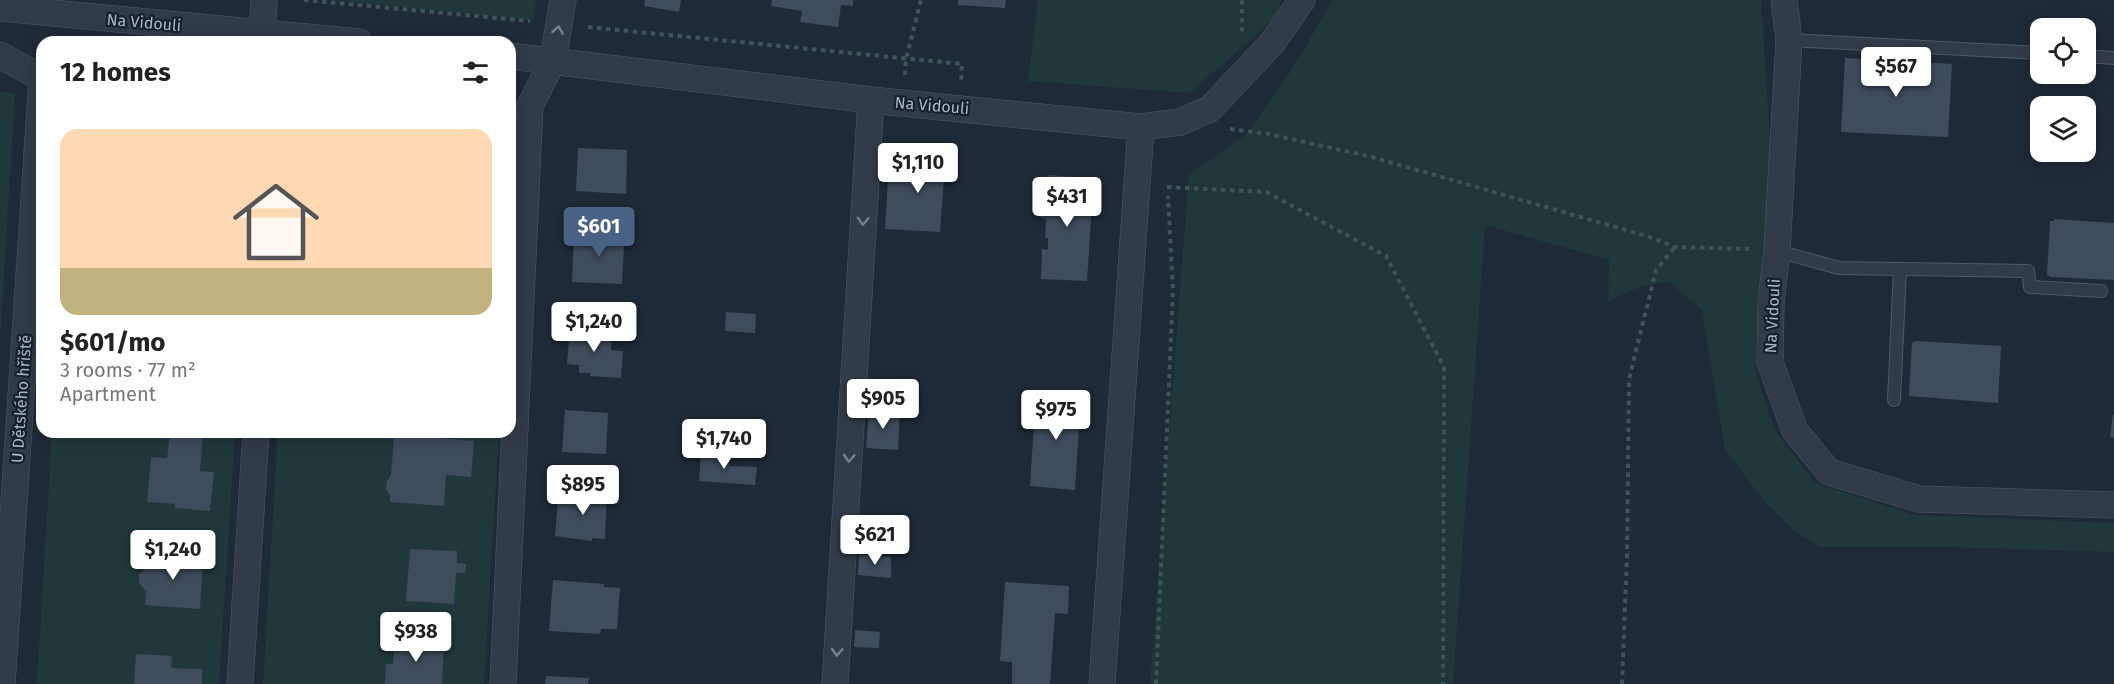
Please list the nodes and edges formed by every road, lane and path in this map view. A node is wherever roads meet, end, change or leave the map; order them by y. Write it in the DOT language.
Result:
graph roads {
  1 [pos="264,0"];
  2 [pos="304,0"];
  3 [pos="921,0"];
  4 [pos="1302,0"];
  5 [pos="1784,0"];
  6 [pos="0,8"];
  7 [pos="561,12"];
  8 [pos="262,33"];
  9 [pos="294,36"];
  10 [pos="1789,40"];
  11 [pos="2030,53"];
  12 [pos="0,55"];
  13 [pos="516,57"];
  14 [pos="2096,57"];
  15 [pos="2114,58"];
  16 [pos="906,59"];
  17 [pos="553,60"];
  18 [pos="36,75"];
  19 [pos="871,100"];
  20 [pos="903,103"];
  21 [pos="520,106"];
  22 [pos="960,108"];
  23 [pos="1210,109"];
  24 [pos="1141,127"];
  25 [pos="36,169"];
  26 [pos="1163,177"];
  27 [pos="1167,187"];
  28 [pos="516,242"];
  29 [pos="1676,247"];
  30 [pos="1777,250"];
  31 [pos="1900,269"];
  32 [pos="2101,291"];
  33 [pos="1893,400"];
  34 [pos="256,438"];
  35 [pos="510,438"];
  36 [pos="2114,505"];
  37 [pos="2,684"];
  38 [pos="240,684"];
  39 [pos="503,684"];
  40 [pos="835,684"];
  41 [pos="1102,684"];
  42 [pos="1156,684"];
  43 [pos="1443,684"];
  44 [pos="1622,684"];
  1 -- 8 [label="street"];
  2 -- 7 [label="path"];
  3 -- 16 [label="path"];
  4 -- 23 [label="street, Na Vidouli"];
  5 -- 10 [label="street, Na Vidouli"];
  6 -- 8 [label="street, Na Vidouli"];
  7 -- 16 [label="path"];
  17 -- 7 [label="street, one-way"];
  8 -- 9 [label="street, Na Vidouli"];
  10 -- 11 [label="lane"];
  10 -- 30 [label="street, Na Vidouli"];
  12 -- 18 [label="street"];
  13 -- 17 [label="street, Na Vidouli"];
  14 -- 15 [label="lane"];
  16 -- 20 [label="path"];
  16 -- 22 [label="path"];
  17 -- 19 [label="street, Na Vidouli"];
  17 -- 21 [label="street"];
  19 -- 20 [label="street, Na Vidouli"];
  19 -- 40 [label="street, one-way"];
  20 -- 22 [label="street, Na Vidouli"];
  21 -- 28 [label="street"];
  22 -- 24 [label="street, Na Vidouli"];
  23 -- 24 [label="street, Na Vidouli"];
  23 -- 29 [label="path"];
  24 -- 41 [label="street"];
  25 -- 37 [label="street, U Dětského hřiště"];
  26 -- 27 [label="path"];
  27 -- 42 [label="path"];
  27 -- 43 [label="path"];
  29 -- 30 [label="path"];
  29 -- 44 [label="path"];
  30 -- 31 [label="lane"];
  30 -- 36 [label="street, Na Vidouli"];
  31 -- 32 [label="lane"];
  31 -- 33 [label="lane"];
  34 -- 38 [label="street"];
  35 -- 39 [label="street"];
}
